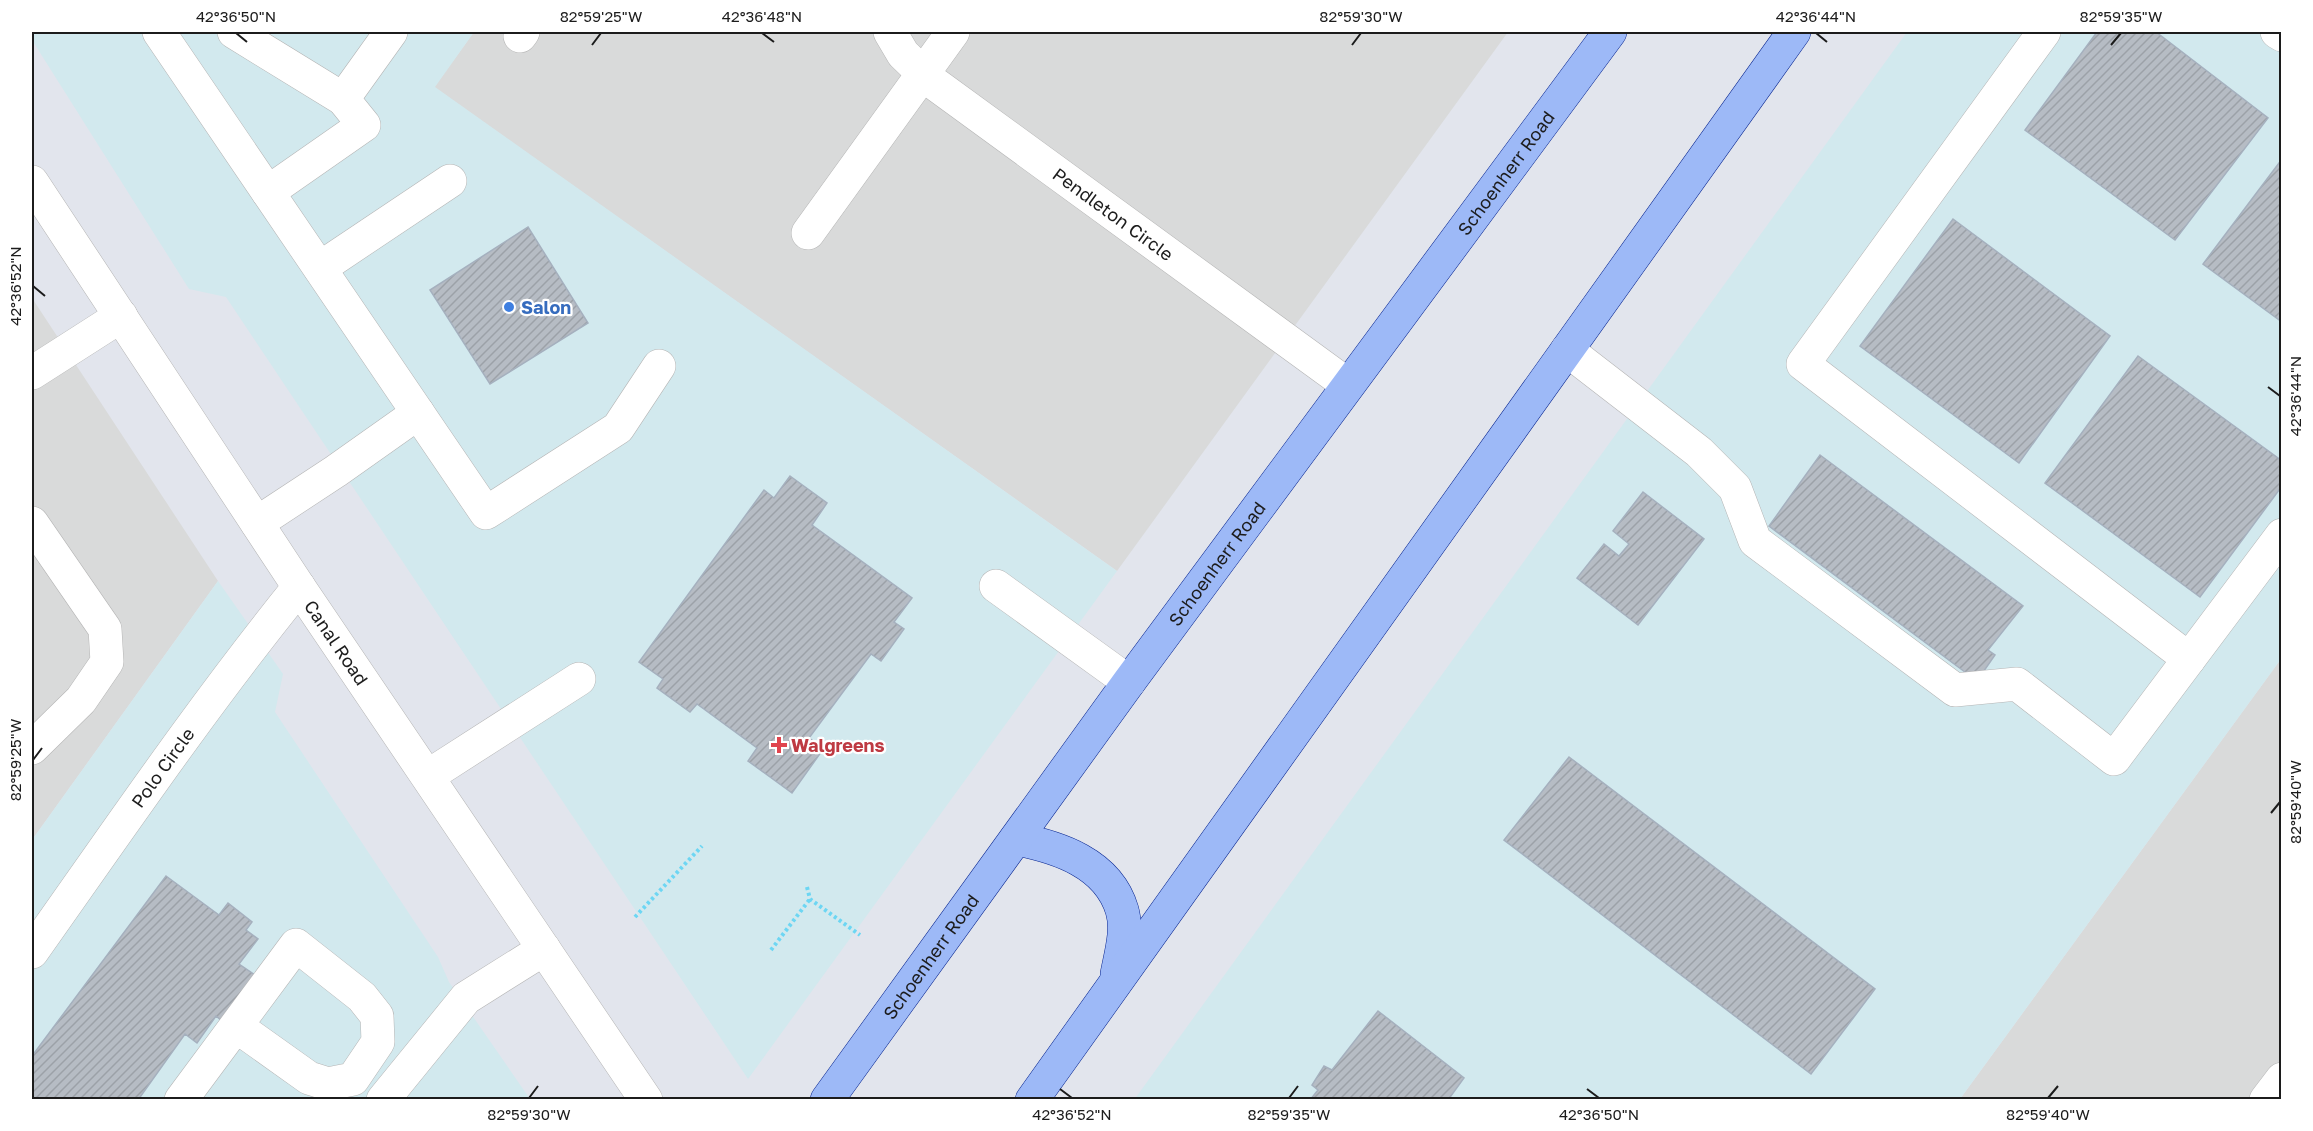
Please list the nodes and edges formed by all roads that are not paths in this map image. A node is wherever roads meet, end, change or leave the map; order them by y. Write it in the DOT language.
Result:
graph roads {
  1 [pos="159,32"];
  2 [pos="234,32"];
  3 [pos="391,32"];
  4 [pos="890,32"];
  5 [pos="953,32"];
  6 [pos="1610,32"];
  7 [pos="1794,32"];
  8 [pos="2044,32"];
  9 [pos="2277,32"];
  10 [pos="2282,35"];
  11 [pos="922,73"];
  12 [pos="343,99"];
  13 [pos="450,181"];
  14 [pos="32,182"];
  15 [pos="268,192"];
  16 [pos="808,233"];
  17 [pos="320,268"];
  18 [pos="121,316"];
  19 [pos="1567,350"];
  20 [pos="659,366"];
  21 [pos="32,373"];
  22 [pos="1348,385"];
  23 [pos="418,413"];
  24 [pos="32,523"];
  25 [pos="257,523"];
  26 [pos="2282,535"];
  27 [pos="996,586"];
  28 [pos="299,587"];
  29 [pos="2189,659"];
  30 [pos="579,679"];
  31 [pos="1129,682"];
  32 [pos="32,748"];
  33 [pos="428,776"];
  34 [pos="1016,839"];
  35 [pos="544,948"];
  36 [pos="32,952"];
  37 [pos="1116,978"];
  38 [pos="236,1026"];
  39 [pos="2282,1079"];
  40 [pos="181,1100"];
  41 [pos="383,1100"];
  42 [pos="646,1100"];
  43 [pos="826,1100"];
  44 [pos="1032,1100"];
  45 [pos="2266,1100"];
  1 -- 15 [label="street"];
  2 -- 12 [label="street"];
  3 -- 12 [label="street"];
  4 -- 11 [label="street, Pendleton Circle"];
  5 -- 11 [label="street"];
  6 -- 22 [label="main road, Schoenherr Road"];
  7 -- 19 [label="main road"];
  8 -- 29 [label="street"];
  9 -- 10 [label="street"];
  11 -- 16 [label="street"];
  11 -- 22 [label="street, Pendleton Circle"];
  12 -- 15 [label="street"];
  13 -- 17 [label="street"];
  14 -- 18 [label="street, Canal Road"];
  15 -- 17 [label="street"];
  17 -- 23 [label="street"];
  18 -- 21 [label="street"];
  18 -- 25 [label="street, Canal Road"];
  19 -- 29 [label="street"];
  19 -- 37 [label="main road"];
  20 -- 23 [label="street"];
  22 -- 31 [label="main road, Schoenherr Road"];
  23 -- 25 [label="street"];
  24 -- 32 [label="street"];
  25 -- 28 [label="street, Canal Road"];
  26 -- 29 [label="street"];
  27 -- 31 [label="street"];
  28 -- 33 [label="street, Canal Road"];
  28 -- 36 [label="street, Polo Circle"];
  30 -- 33 [label="street"];
  31 -- 34 [label="main road, Schoenherr Road"];
  33 -- 35 [label="street, Canal Road"];
  34 -- 37 [label="main road"];
  34 -- 43 [label="main road, Schoenherr Road"];
  35 -- 41 [label="street"];
  35 -- 42 [label="street, Canal Road"];
  37 -- 44 [label="main road"];
  38 -- 40 [label="street"];
  39 -- 45 [label="street"];
}
